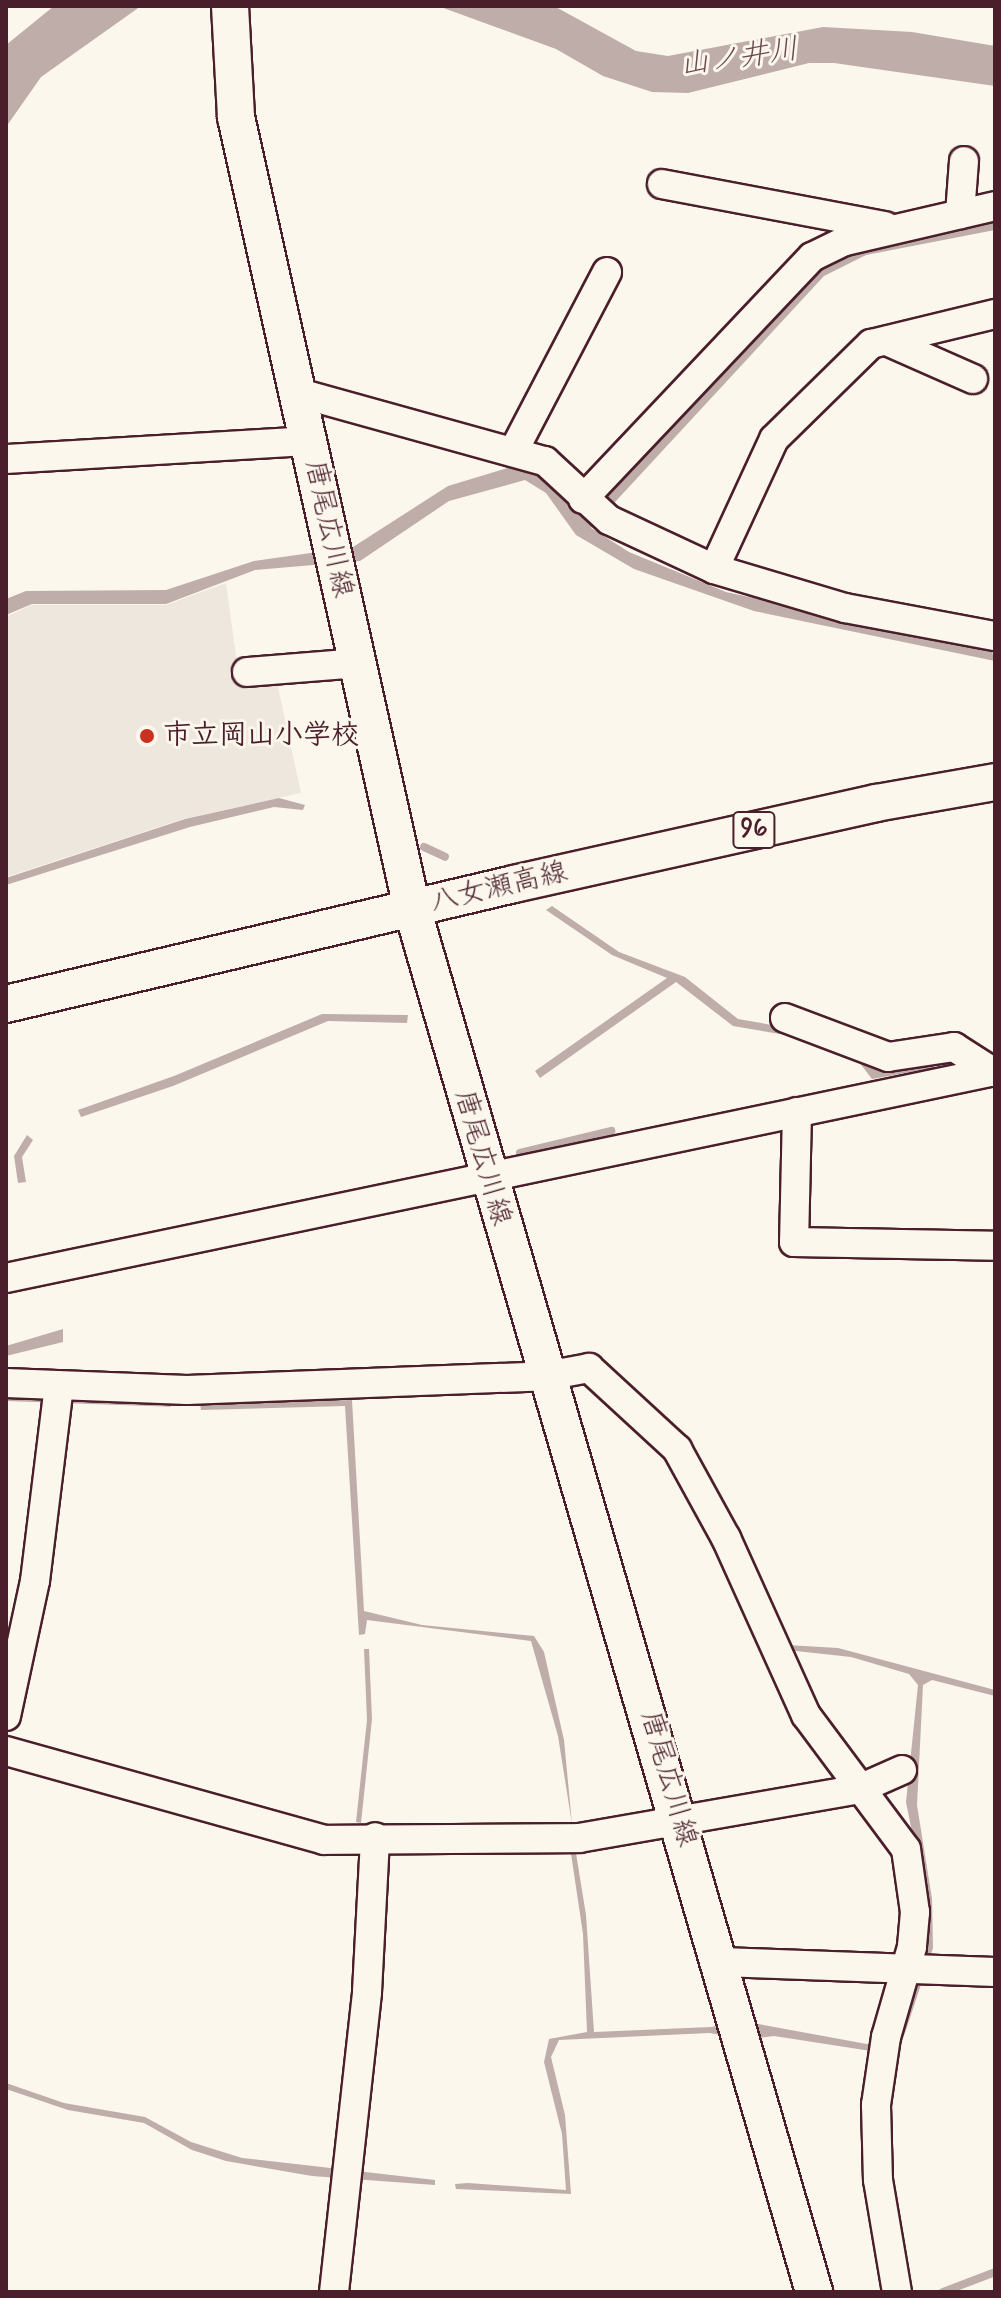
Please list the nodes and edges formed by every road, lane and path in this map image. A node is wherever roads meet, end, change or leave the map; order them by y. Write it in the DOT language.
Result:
graph roads {
  1 [pos="230,6"];
  2 [pos="964,161"];
  3 [pos="662,184"];
  4 [pos="995,206"];
  5 [pos="960,214"];
  6 [pos="899,229"];
  7 [pos="607,272"];
  8 [pos="995,314"];
  9 [pos="887,341"];
  10 [pos="973,379"];
  11 [pos="299,393"];
  12 [pos="309,441"];
  13 [pos="513,452"];
  14 [pos="6,459"];
  15 [pos="583,499"];
  16 [pos="714,569"];
  17 [pos="995,636"];
  18 [pos="358,663"];
  19 [pos="247,672"];
  20 [pos="995,782"];
  21 [pos="412,908"];
  22 [pos="6,1004"];
  23 [pos="785,1018"];
  24 [pos="994,1072"];
  25 [pos="797,1112"];
  26 [pos="486,1176"];
  27 [pos="995,1246"];
  28 [pos="6,1278"];
  29 [pos="546,1376"];
  30 [pos="6,1383"];
  31 [pos="59,1386"];
  32 [pos="6,1716"];
  33 [pos="6,1751"];
  34 [pos="902,1770"];
  35 [pos="859,1789"];
  36 [pos="679,1822"];
  37 [pos="375,1837"];
  38 [pos="722,1962"];
  39 [pos="917,1970"];
  40 [pos="995,1972"];
  41 [pos="334,2292"];
  42 [pos="814,2292"];
  43 [pos="897,2292"];
  1 -- 11 [label="main road, 唐尾広川線"];
  2 -- 5 [label="street"];
  3 -- 6 [label="street"];
  4 -- 5 [label="street"];
  5 -- 6 [label="street"];
  6 -- 15 [label="street"];
  7 -- 13 [label="street"];
  8 -- 9 [label="street"];
  9 -- 10 [label="street"];
  9 -- 16 [label="street"];
  11 -- 12 [label="main road, 唐尾広川線"];
  11 -- 13 [label="street"];
  12 -- 14 [label="street"];
  12 -- 18 [label="main road, 唐尾広川線"];
  13 -- 15 [label="street"];
  15 -- 16 [label="street"];
  16 -- 17 [label="street"];
  18 -- 19 [label="street"];
  18 -- 21 [label="main road, 唐尾広川線"];
  20 -- 21 [label="main road, 八女瀬高線 / 96"];
  21 -- 22 [label="main road, 八女瀬高線 / 96"];
  21 -- 26 [label="main road, 唐尾広川線"];
  23 -- 24 [label="street"];
  24 -- 25 [label="street"];
  25 -- 26 [label="street"];
  25 -- 27 [label="street"];
  26 -- 28 [label="street"];
  26 -- 29 [label="main road, 唐尾広川線"];
  29 -- 31 [label="street"];
  29 -- 35 [label="street"];
  29 -- 36 [label="main road, 唐尾広川線"];
  30 -- 31 [label="street"];
  31 -- 32 [label="street"];
  33 -- 37 [label="street"];
  34 -- 35 [label="street"];
  35 -- 36 [label="street"];
  35 -- 39 [label="street"];
  36 -- 37 [label="street"];
  36 -- 38 [label="main road, 唐尾広川線"];
  37 -- 41 [label="street"];
  38 -- 39 [label="street"];
  38 -- 42 [label="main road, 唐尾広川線"];
  39 -- 40 [label="street"];
  39 -- 43 [label="street"];
}
